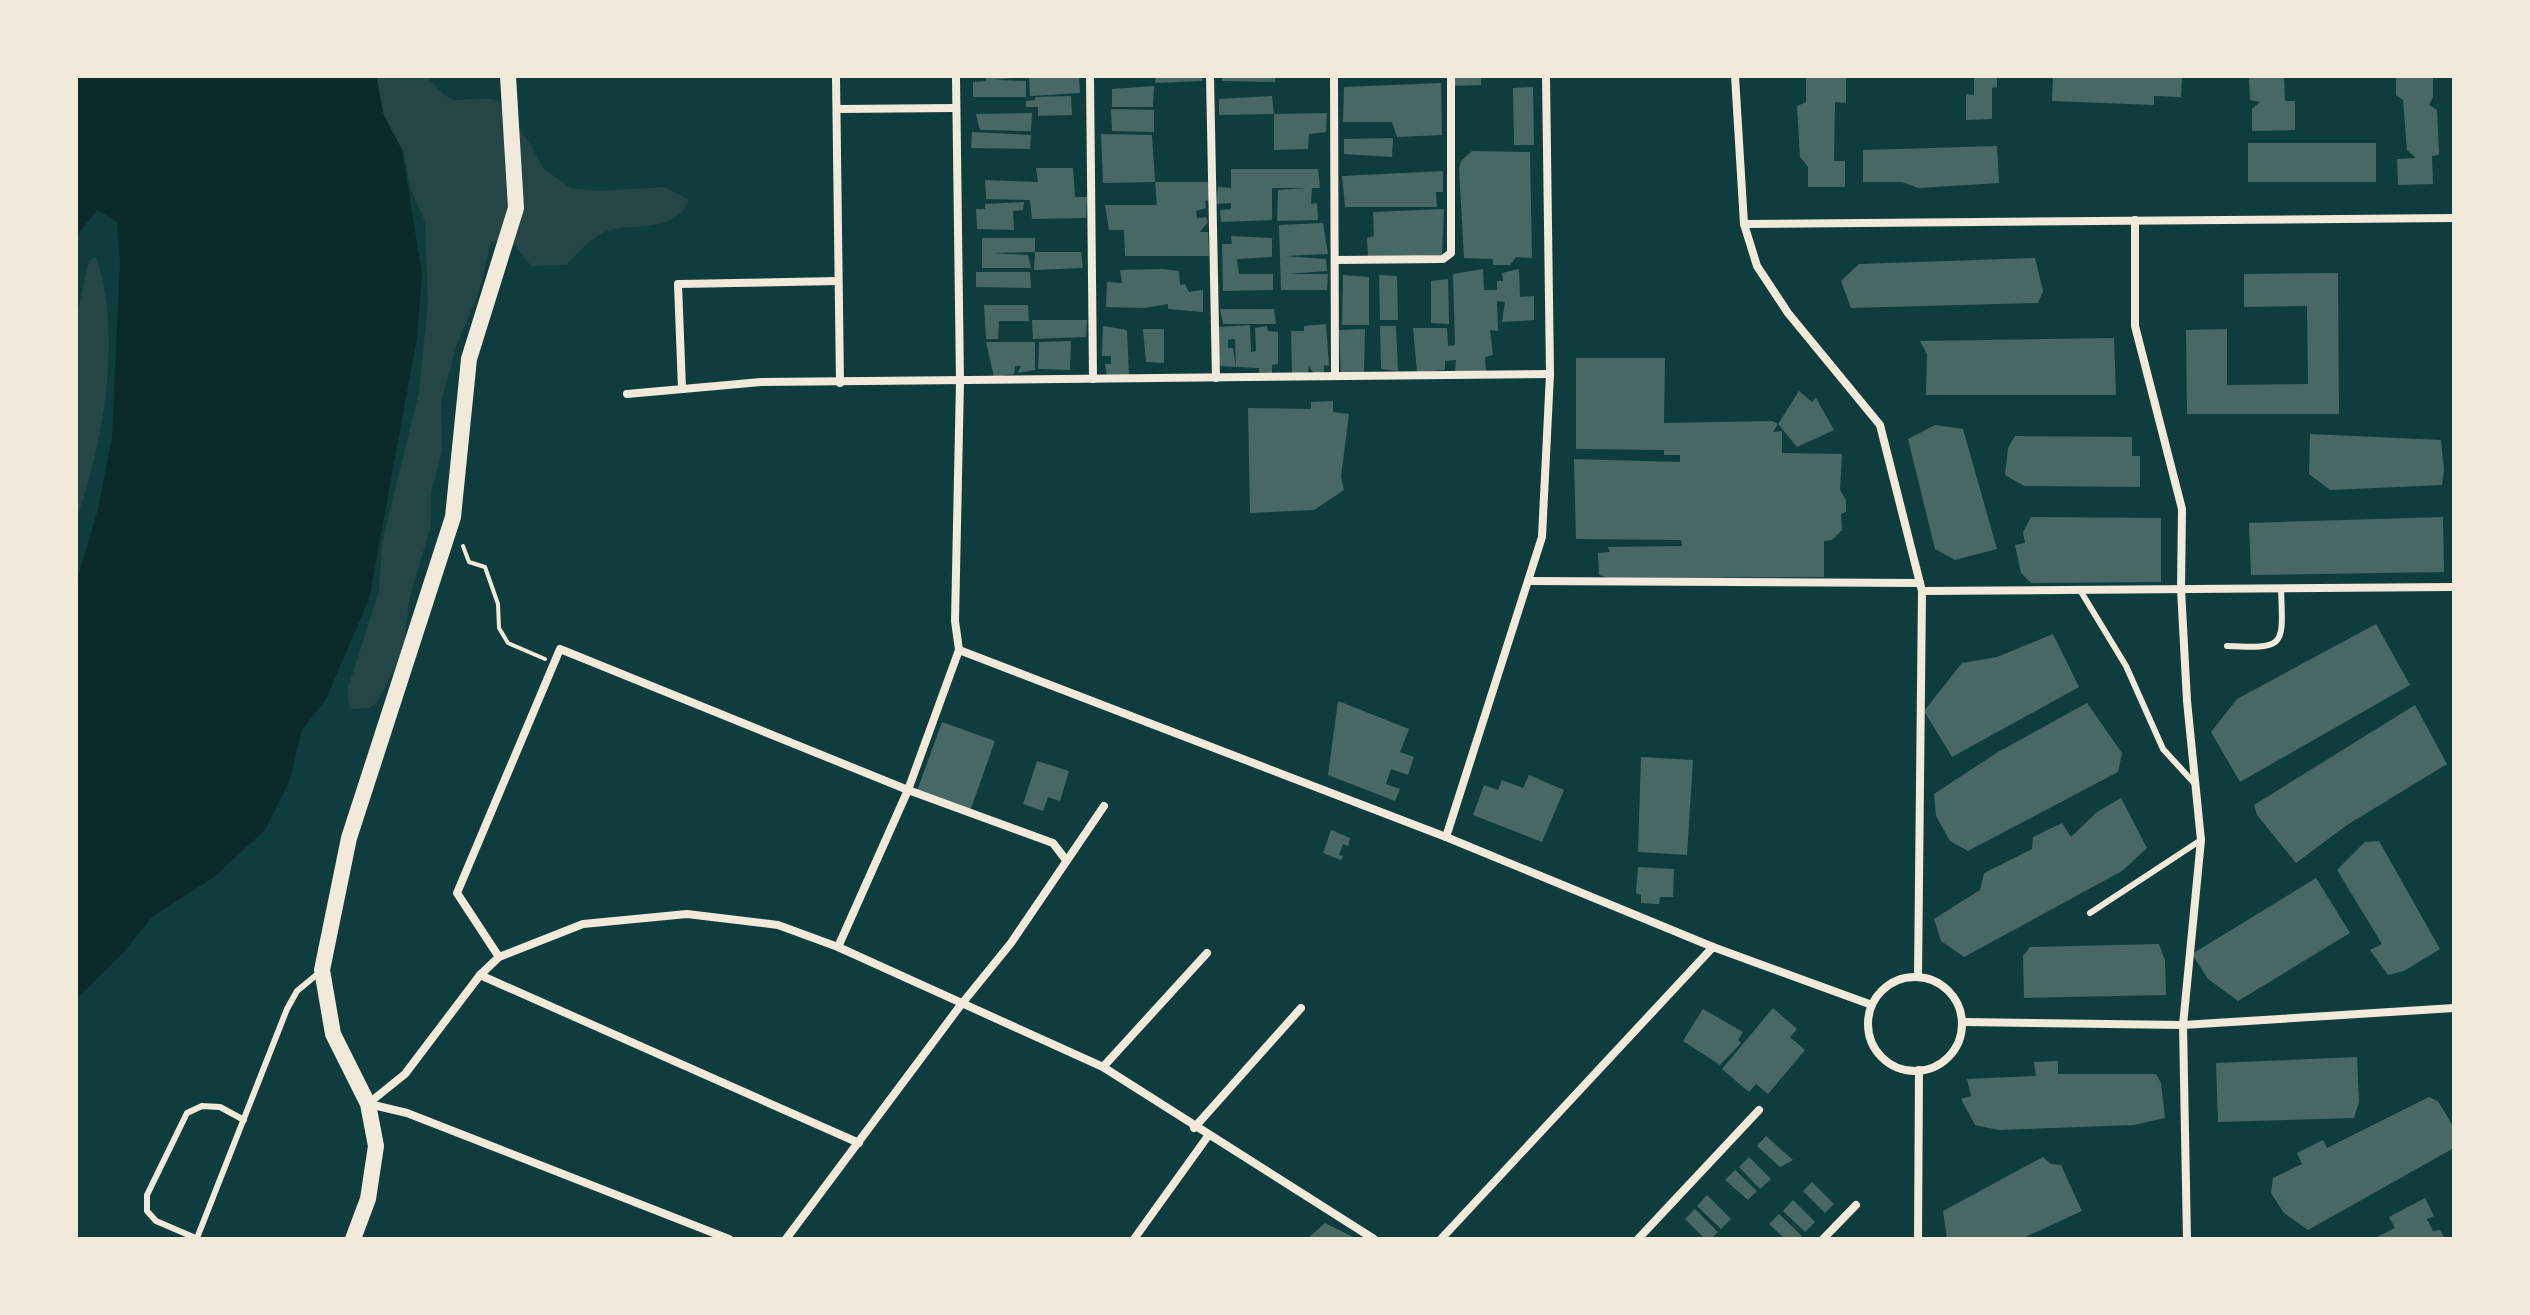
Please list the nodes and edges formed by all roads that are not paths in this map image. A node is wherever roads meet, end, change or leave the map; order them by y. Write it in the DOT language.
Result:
graph roads {
  1 [pos="508,76"];
  2 [pos="836,76"];
  3 [pos="956,76"];
  4 [pos="1090,76"];
  5 [pos="1210,76"];
  6 [pos="1334,76"];
  7 [pos="1451,76"];
  8 [pos="1546,76"];
  9 [pos="1735,76"];
  10 [pos="956,108"];
  11 [pos="837,109"];
  12 [pos="2454,218"];
  13 [pos="2135,220"];
  14 [pos="1744,224"];
  15 [pos="1336,260"];
  16 [pos="838,281"];
  17 [pos="1550,374"];
  18 [pos="1335,376"];
  19 [pos="1216,378"];
  20 [pos="1093,379"];
  21 [pos="960,381"];
  22 [pos="840,383"];
  23 [pos="682,389"];
  24 [pos="627,394"];
  25 [pos="1529,581"];
  26 [pos="1921,587"];
  27 [pos="2454,587"];
  28 [pos="2281,588"];
  29 [pos="2181,589"];
  30 [pos="2080,590"];
  31 [pos="2227,646"];
  32 [pos="959,650"];
  33 [pos="2195,784"];
  34 [pos="908,790"];
  35 [pos="1104,806"];
  36 [pos="1446,837"];
  37 [pos="2201,840"];
  38 [pos="1066,860"];
  39 [pos="2090,913"];
  40 [pos="838,947"];
  41 [pos="1713,947"];
  42 [pos="1207,953"];
  43 [pos="499,957"];
  44 [pos="322,970"];
  45 [pos="480,975"];
  46 [pos="1918,977"];
  47 [pos="1872,1005"];
  48 [pos="960,1006"];
  49 [pos="1301,1008"];
  50 [pos="2454,1008"];
  51 [pos="1963,1022"];
  52 [pos="2183,1025"];
  53 [pos="1103,1067"];
  54 [pos="1919,1070"];
  55 [pos="368,1104"];
  56 [pos="1759,1110"];
  57 [pos="244,1120"];
  58 [pos="1194,1128"];
  59 [pos="1208,1136"];
  60 [pos="859,1143"];
  61 [pos="1856,1205"];
  62 [pos="197,1239"];
  63 [pos="353,1239"];
  64 [pos="729,1239"];
  65 [pos="786,1239"];
  66 [pos="1134,1239"];
  67 [pos="1374,1239"];
  68 [pos="1441,1239"];
  69 [pos="1638,1239"];
  70 [pos="1823,1239"];
  71 [pos="1918,1239"];
  72 [pos="2187,1239"];
  1 -- 44 [label="main road"];
  2 -- 11 [label="street"];
  3 -- 10 [label="street"];
  4 -- 20 [label="street"];
  5 -- 19 [label="street"];
  6 -- 15 [label="street"];
  7 -- 15 [label="street"];
  8 -- 17 [label="street"];
  9 -- 14 [label="street"];
  10 -- 11 [label="street"];
  10 -- 21 [label="street"];
  11 -- 16 [label="street"];
  12 -- 13 [label="street"];
  13 -- 14 [label="street"];
  13 -- 29 [label="street"];
  14 -- 26 [label="street"];
  15 -- 18 [label="street"];
  16 -- 22 [label="street"];
  16 -- 23 [label="street"];
  17 -- 18 [label="street"];
  17 -- 25 [label="street"];
  18 -- 19 [label="street"];
  19 -- 20 [label="street"];
  20 -- 21 [label="street"];
  21 -- 22 [label="street"];
  21 -- 32 [label="street"];
  22 -- 23 [label="street"];
  23 -- 24 [label="street"];
  25 -- 26 [label="street"];
  25 -- 36 [label="street"];
  26 -- 30 [label="street"];
  26 -- 46 [label="street"];
  27 -- 28 [label="street"];
  28 -- 29 [label="street"];
  28 -- 31 [label="lane"];
  29 -- 30 [label="street"];
  29 -- 33 [label="street"];
  30 -- 33 [label="lane"];
  32 -- 34 [label="street"];
  32 -- 36 [label="street"];
  33 -- 37 [label="street"];
  34 -- 38 [label="street"];
  34 -- 40 [label="street"];
  34 -- 43 [label="street"];
  35 -- 38 [label="street"];
  36 -- 41 [label="street"];
  37 -- 39 [label="lane"];
  37 -- 52 [label="street"];
  38 -- 48 [label="street"];
  40 -- 43 [label="street"];
  40 -- 48 [label="street"];
  41 -- 47 [label="street"];
  41 -- 68 [label="street"];
  42 -- 53 [label="street"];
  43 -- 45 [label="street"];
  44 -- 55 [label="main road"];
  44 -- 57 [label="lane"];
  45 -- 55 [label="street"];
  45 -- 60 [label="street"];
  46 -- 47 [label="street"];
  46 -- 51 [label="street"];
  47 -- 54 [label="street"];
  48 -- 53 [label="street"];
  48 -- 60 [label="street"];
  49 -- 58 [label="street"];
  50 -- 52 [label="street"];
  51 -- 52 [label="street"];
  51 -- 54 [label="street"];
  52 -- 72 [label="street"];
  53 -- 58 [label="street"];
  54 -- 71 [label="street"];
  55 -- 63 [label="main road"];
  55 -- 64 [label="street"];
  56 -- 69 [label="street"];
  57 -- 62 [label="lane"];
  57 -- 62 [label="lane"];
  58 -- 59 [label="street"];
  59 -- 66 [label="street"];
  59 -- 67 [label="street"];
  60 -- 65 [label="street"];
  61 -- 70 [label="street"];
}
